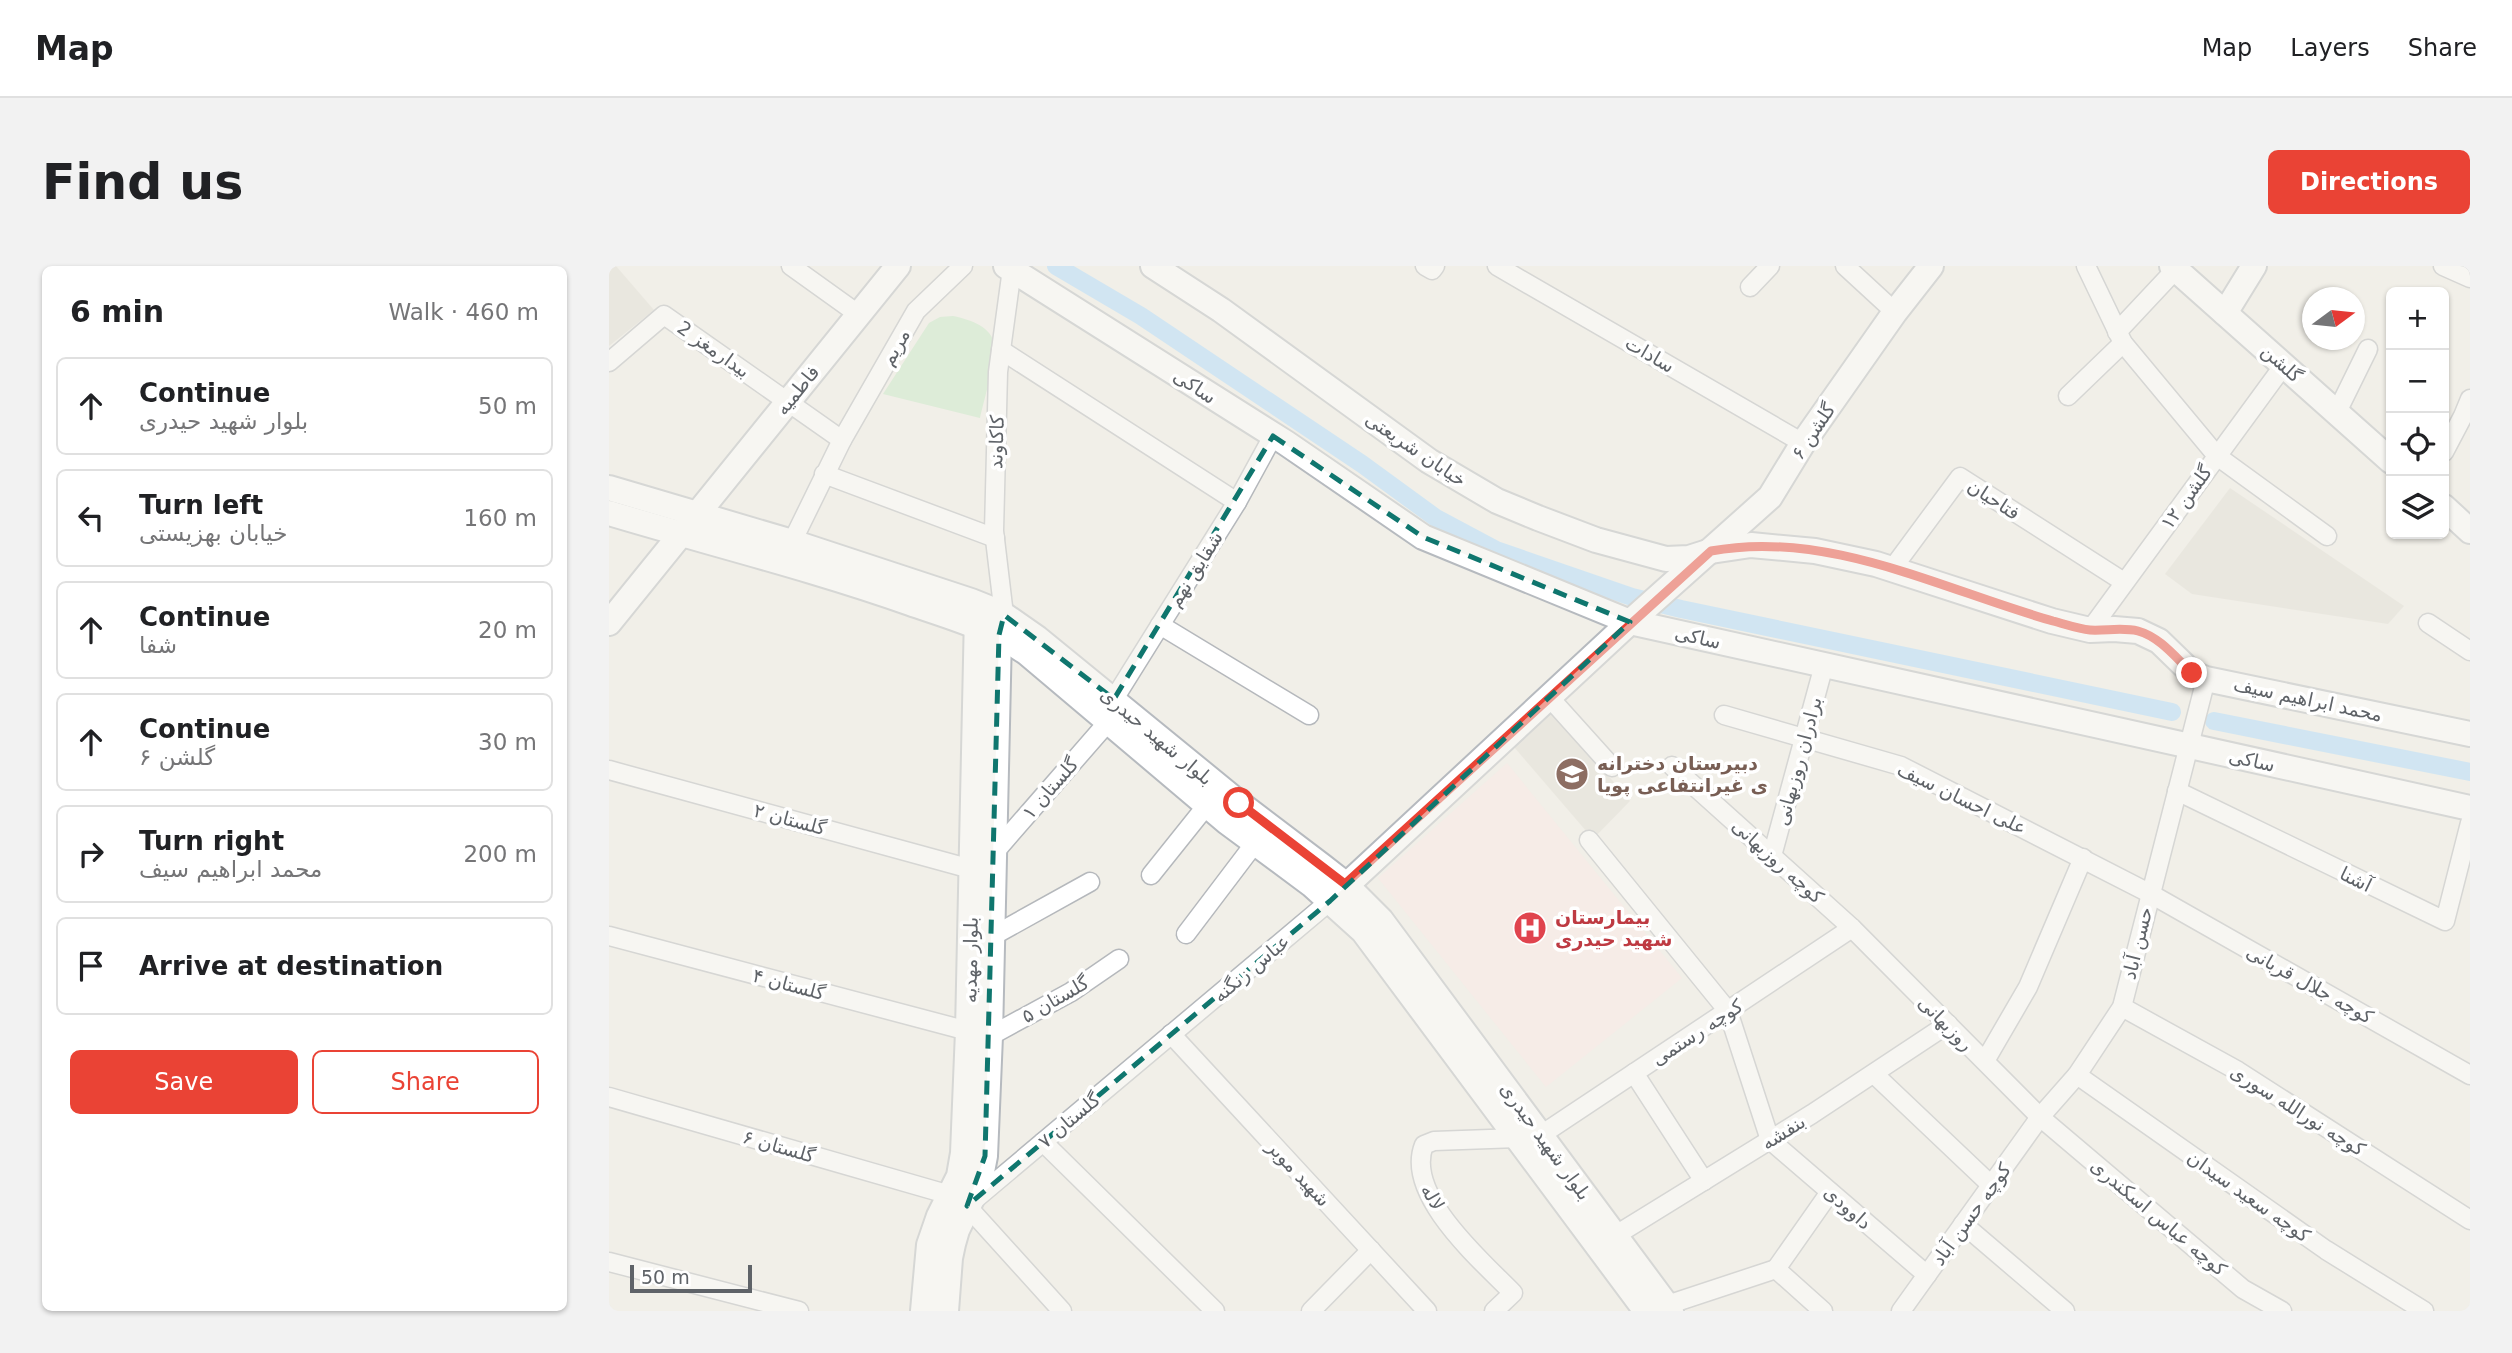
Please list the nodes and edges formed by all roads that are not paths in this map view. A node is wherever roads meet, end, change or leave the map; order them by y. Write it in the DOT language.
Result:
graph roads {
  1 [pos="791,266"];
  2 [pos="898,266"];
  3 [pos="963,266"];
  4 [pos="1153,266"];
  5 [pos="1425,266"];
  6 [pos="1435,266"];
  7 [pos="1497,266"];
  8 [pos="1770,266"];
  9 [pos="1845,266"];
  10 [pos="1931,266"];
  11 [pos="2086,266"];
  12 [pos="2254,266"];
  13 [pos="2442,266"];
  14 [pos="1009,268"];
  15 [pos="2174,268"];
  16 [pos="2470,278"];
  17 [pos="1750,287"];
  18 [pos="1895,312"];
  19 [pos="2225,313"];
  20 [pos="858,314"];
  21 [pos="2120,337"];
  22 [pos="2368,349"];
  23 [pos="1001,350"];
  24 [pos="609,362"];
  25 [pos="2284,365"];
  26 [pos="2068,397"];
  27 [pos="789,401"];
  28 [pos="2468,410"];
  29 [pos="2336,412"];
  30 [pos="1273,436"];
  31 [pos="842,440"];
  32 [pos="1803,443"];
  33 [pos="2449,443"];
  34 [pos="2217,456"];
  35 [pos="2386,457"];
  36 [pos="824,474"];
  37 [pos="609,488"];
  38 [pos="1237,502"];
  39 [pos="2449,512"];
  40 [pos="609,513"];
  41 [pos="697,514"];
  42 [pos="2470,531"];
  43 [pos="681,534"];
  44 [pos="2327,536"];
  45 [pos="995,538"];
  46 [pos="792,542"];
  47 [pos="1711,551"];
  48 [pos="1892,569"];
  49 [pos="2124,582"];
  50 [pos="1636,617"];
  51 [pos="989,620"];
  52 [pos="609,623"];
  53 [pos="2428,623"];
  54 [pos="1160,625"];
  55 [pos="2089,630"];
  56 [pos="2470,650"];
  57 [pos="1824,665"];
  58 [pos="2206,678"];
  59 [pos="1549,696"];
  60 [pos="1111,710"];
  61 [pos="1309,715"];
  62 [pos="1724,715"];
  63 [pos="2470,734"];
  64 [pos="1805,738"];
  65 [pos="2188,746"];
  66 [pos="1672,766"];
  67 [pos="1612,767"];
  68 [pos="609,770"];
  69 [pos="2176,791"];
  70 [pos="1207,805"];
  71 [pos="2470,808"];
  72 [pos="2470,822"];
  73 [pos="1589,840"];
  74 [pos="1255,843"];
  75 [pos="993,854"];
  76 [pos="1772,856"];
  77 [pos="2083,858"];
  78 [pos="971,869"];
  79 [pos="1151,875"];
  80 [pos="1090,882"];
  81 [pos="1337,893"];
  82 [pos="2149,893"];
  83 [pos="1852,929"];
  84 [pos="1186,934"];
  85 [pos="609,936"];
  86 [pos="991,937"];
  87 [pos="1119,959"];
  88 [pos="2122,1007"];
  89 [pos="1728,1011"];
  90 [pos="1948,1024"];
  91 [pos="979,1033"];
  92 [pos="1171,1034"];
  93 [pos="1985,1061"];
  94 [pos="1634,1073"];
  95 [pos="1874,1074"];
  96 [pos="2470,1075"];
  97 [pos="2077,1076"];
  98 [pos="609,1097"];
  99 [pos="2040,1117"];
  100 [pos="1530,1136"];
  101 [pos="1770,1140"];
  102 [pos="1043,1142"];
  103 [pos="1704,1181"];
  104 [pos="1991,1185"];
  105 [pos="1831,1192"];
  106 [pos="959,1200"];
  107 [pos="2470,1220"];
  108 [pos="1963,1224"];
  109 [pos="1615,1235"];
  110 [pos="1371,1250"];
  111 [pos="609,1262"];
  112 [pos="1776,1269"];
  113 [pos="1927,1275"];
  114 [pos="1661,1309"];
  115 [pos="799,1311"];
  116 [pos="923,1311"];
  117 [pos="946,1311"];
  118 [pos="1062,1311"];
  119 [pos="1215,1311"];
  120 [pos="1311,1311"];
  121 [pos="1427,1311"];
  122 [pos="1494,1311"];
  123 [pos="1822,1311"];
  124 [pos="1901,1311"];
  125 [pos="2064,1311"];
  126 [pos="2282,1311"];
  127 [pos="2424,1311"];
  1 -- 20 [label="street"];
  2 -- 20 [label="street, فاطمیه"];
  3 -- 31 [label="street, مریم"];
  4 -- 47 [label="street, خیابان شریعتی"];
  5 -- 6 [label="street"];
  7 -- 32 [label="street, سادات"];
  8 -- 17 [label="street"];
  9 -- 18 [label="street"];
  10 -- 18 [label="street, گلشن ۶"];
  11 -- 21 [label="street"];
  12 -- 19 [label="street"];
  13 -- 16 [label="street"];
  14 -- 23 [label="street, کاکاوند"];
  14 -- 30 [label="street, ساکی"];
  15 -- 19 [label="street, گلشن"];
  15 -- 21 [label="street"];
  18 -- 32 [label="street, گلشن ۶"];
  19 -- 25 [label="street, گلشن"];
  20 -- 27 [label="street, فاطمیه"];
  21 -- 26 [label="street"];
  21 -- 34 [label="street"];
  22 -- 29 [label="street"];
  23 -- 38 [label="street"];
  23 -- 45 [label="street, کاکاوند"];
  24 -- 27 [label="street, بیدارمغز 2"];
  25 -- 29 [label="street, گلشن"];
  25 -- 34 [label="street, گلشن ۱۲"];
  27 -- 31 [label="street"];
  27 -- 41 [label="street, فاطمیه"];
  28 -- 33 [label="street"];
  29 -- 35 [label="street, گلشن"];
  30 -- 38 [label="street, شقایق نهم"];
  30 -- 50 [label="street, ساکی"];
  31 -- 36 [label="street, مریم"];
  32 -- 47 [label="street, گلشن ۶"];
  34 -- 44 [label="street"];
  34 -- 49 [label="street, گلشن ۱۲"];
  36 -- 45 [label="street"];
  36 -- 46 [label="street, مریم"];
  37 -- 41 [label="street, بلوار شهید حیدری"];
  38 -- 54 [label="street, شقایق نهم"];
  39 -- 42 [label="street"];
  40 -- 43 [label="street, بلوار شهید حیدری"];
  41 -- 43 [label="street, فاطمیه"];
  41 -- 46 [label="street, بلوار شهید حیدری"];
  43 -- 51 [label="street, بلوار شهید حیدری"];
  43 -- 52 [label="street, فاطمیه"];
  45 -- 51 [label="street, کاکاوند"];
  46 -- 51 [label="street, بلوار شهید حیدری"];
  47 -- 48 [label="street, محمد ابراهیم سیف"];
  47 -- 50 [label="street, گلشن ۶"];
  48 -- 49 [label="street, فتاحیان"];
  48 -- 55 [label="street, محمد ابراهیم سیف"];
  49 -- 55 [label="street, گلشن ۱۲"];
  50 -- 57 [label="street, ساکی"];
  50 -- 59 [label="street, گلشن ۶"];
  51 -- 60 [label="street, بلوار شهید حیدری"];
  51 -- 75 [label="street, بلوار مهدیه"];
  51 -- 78 [label="street, بلوار مهدیه"];
  53 -- 56 [label="street"];
  54 -- 60 [label="street, شقایق نهم"];
  54 -- 61 [label="street"];
  55 -- 58 [label="street, محمد ابراهیم سیف"];
  57 -- 64 [label="street, برادران روزبهانی"];
  57 -- 65 [label="street, ساکی"];
  58 -- 63 [label="street, محمد ابراهیم سیف"];
  58 -- 65 [label="street, حسن آباد"];
  59 -- 67 [label="street"];
  59 -- 81 [label="street, گلشن ۶"];
  60 -- 70 [label="street, بلوار شهید حیدری"];
  60 -- 75 [label="street, گلستان ۱"];
  60 -- 81 [label="street, بلوار شهید حیدری"];
  62 -- 64 [label="street, علی احسان سیف"];
  64 -- 76 [label="street, برادران روزبهانی"];
  64 -- 77 [label="street, علی احسان سیف"];
  65 -- 69 [label="street, حسن آباد"];
  65 -- 71 [label="street, ساکی"];
  66 -- 76 [label="street, کوچه روزبهانی"];
  68 -- 78 [label="street, گلستان ۲"];
  69 -- 72 [label="street, آشنا"];
  69 -- 82 [label="street, حسن آباد"];
  70 -- 74 [label="street, بلوار شهید حیدری"];
  70 -- 79 [label="street"];
  73 -- 89 [label="street"];
  74 -- 81 [label="street, بلوار شهید حیدری"];
  74 -- 84 [label="street"];
  75 -- 86 [label="street, بلوار مهدیه"];
  76 -- 83 [label="street, کوچه روزبهانی"];
  77 -- 82 [label="street, علی احسان سیف"];
  77 -- 93 [label="street"];
  78 -- 91 [label="street, بلوار مهدیه"];
  80 -- 86 [label="street"];
  81 -- 92 [label="street, عباس زنگنه"];
  81 -- 100 [label="street, بلوار شهید حیدری"];
  82 -- 88 [label="street, حسن آباد"];
  82 -- 96 [label="street, کوچه جلال قربانی"];
  83 -- 89 [label="street, کوچه رستمی"];
  83 -- 90 [label="street, روزبهانی"];
  85 -- 91 [label="street, گلستان ۴"];
  86 -- 91 [label="street, بلوار مهدیه"];
  87 -- 91 [label="street, گلستان ۵"];
  88 -- 97 [label="street, حسن آباد"];
  88 -- 107 [label="street, کوچه نورالله سوری"];
  89 -- 94 [label="street, کوچه رستمی"];
  89 -- 101 [label="street"];
  90 -- 93 [label="street, روزبهانی"];
  90 -- 95 [label="street, بنفشه"];
  91 -- 106 [label="street, بلوار مهدیه"];
  92 -- 102 [label="street, گلستان ۷"];
  92 -- 110 [label="street, شهید موبر"];
  93 -- 99 [label="street, روزبهانی"];
  94 -- 100 [label="street, کوچه رستمی"];
  94 -- 103 [label="street"];
  95 -- 101 [label="street, بنفشه"];
  95 -- 104 [label="street"];
  97 -- 99 [label="street, حسن آباد"];
  97 -- 127 [label="street, کوچه سعید سیدان"];
  98 -- 106 [label="street, گلستان ۶"];
  99 -- 104 [label="street, کوچه حسن آباد"];
  99 -- 126 [label="street, کوچه عباس اسکندری"];
  100 -- 109 [label="street, بلوار شهید حیدری"];
  100 -- 114 [label="street, بلوار شهید حیدری"];
  100 -- 122 [label="street, لاله"];
  101 -- 103 [label="street, بنفشه"];
  101 -- 105 [label="street, داوودی"];
  102 -- 106 [label="street, گلستان ۷"];
  102 -- 119 [label="street"];
  103 -- 109 [label="street, بنفشه"];
  104 -- 108 [label="street, کوچه حسن آباد"];
  105 -- 112 [label="street"];
  105 -- 113 [label="street, داوودی"];
  106 -- 116 [label="street, بلوار مهدیه"];
  106 -- 117 [label="street, بلوار مهدیه"];
  106 -- 118 [label="street"];
  108 -- 113 [label="street, کوچه حسن آباد"];
  108 -- 125 [label="street"];
  109 -- 114 [label="street, بلوار شهید حیدری"];
  110 -- 120 [label="street"];
  110 -- 121 [label="street, شهید موبر"];
  111 -- 115 [label="street"];
  112 -- 114 [label="street"];
  112 -- 123 [label="street"];
  113 -- 124 [label="street, کوچه حسن آباد"];
}
